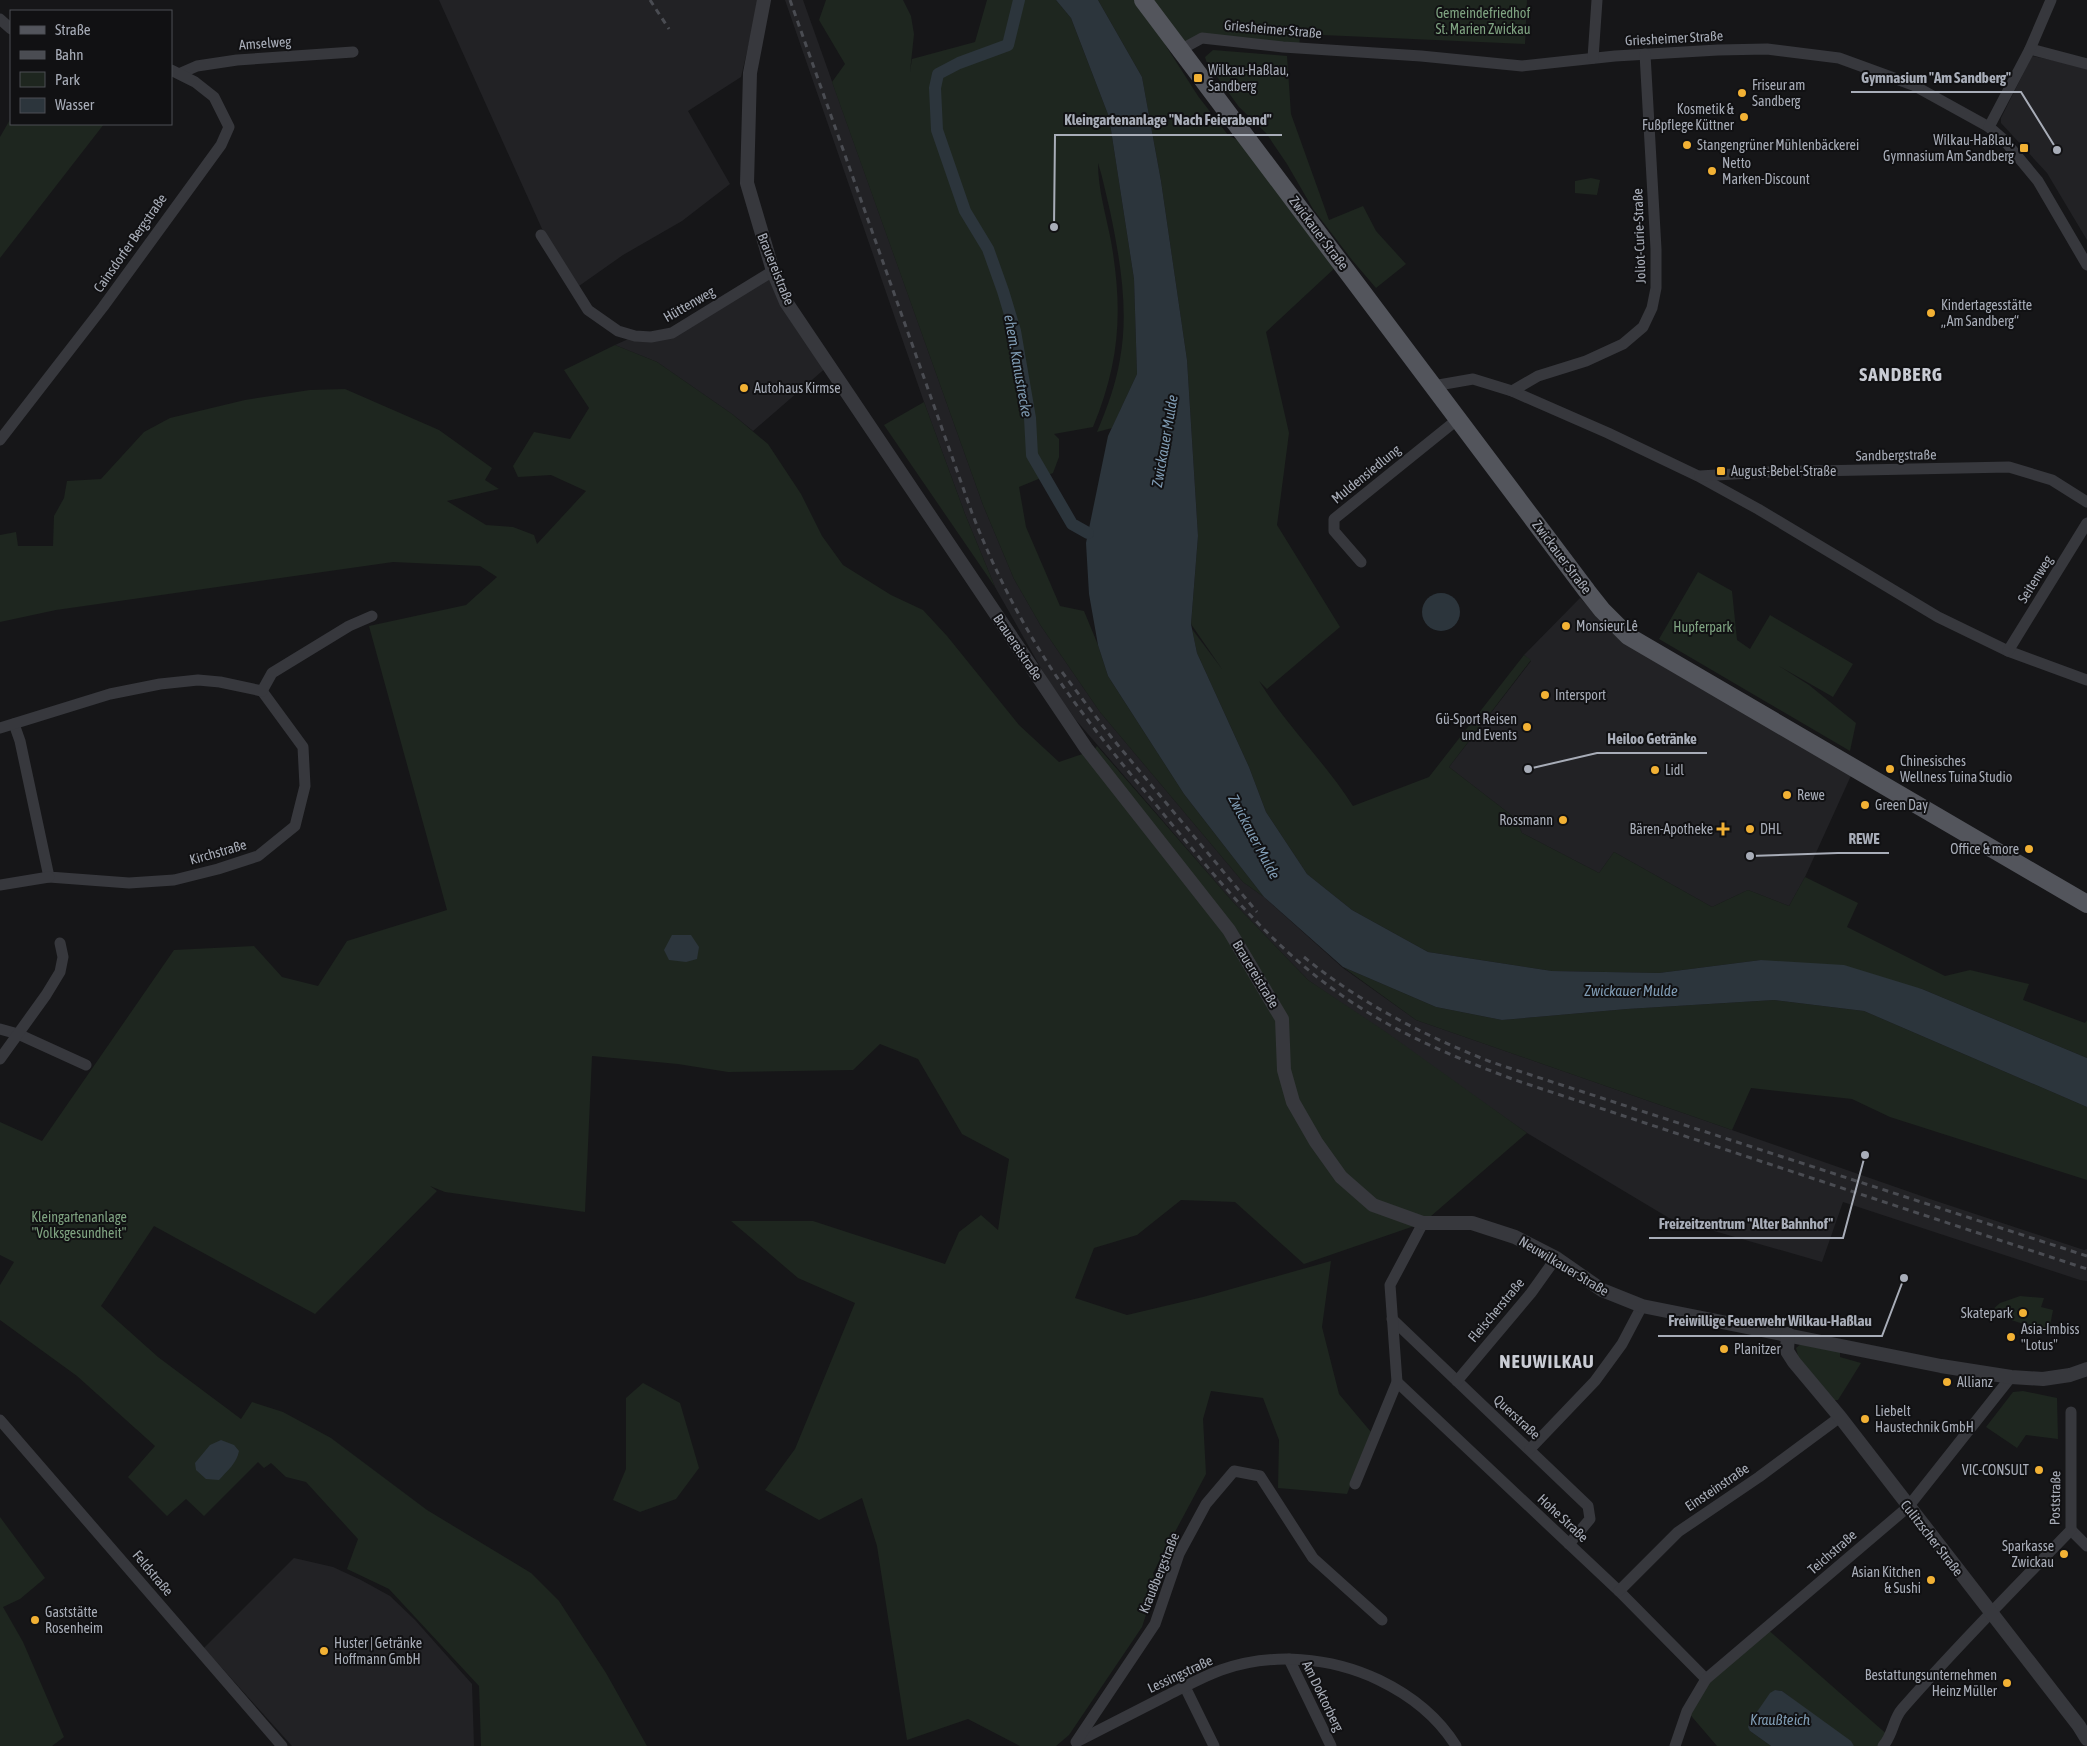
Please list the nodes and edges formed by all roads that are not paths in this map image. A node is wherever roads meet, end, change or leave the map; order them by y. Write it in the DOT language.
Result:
graph roads {
  1 [pos="764,0"];
  2 [pos="1143,0"];
  3 [pos="1597,0"];
  4 [pos="2051,0"];
  5 [pos="0,19"];
  6 [pos="10,28"];
  7 [pos="1180,50"];
  8 [pos="2030,50"];
  9 [pos="353,52"];
  10 [pos="1645,54"];
  11 [pos="1593,58"];
  12 [pos="2087,64"];
  13 [pos="176,72"];
  14 [pos="1990,127"];
  15 [pos="542,235"];
  16 [pos="2087,265"];
  17 [pos="773,271"];
  18 [pos="1433,386"];
  19 [pos="1512,391"];
  20 [pos="1458,419"];
  21 [pos="0,440"];
  22 [pos="1698,476"];
  23 [pos="2087,502"];
  24 [pos="2087,524"];
  25 [pos="1361,562"];
  26 [pos="372,616"];
  27 [pos="2008,651"];
  28 [pos="2087,680"];
  29 [pos="262,691"];
  30 [pos="14,724"];
  31 [pos="0,728"];
  32 [pos="49,877"];
  33 [pos="0,885"];
  34 [pos="2087,904"];
  35 [pos="60,943"];
  36 [pos="0,1029"];
  37 [pos="18,1034"];
  38 [pos="0,1059"];
  39 [pos="86,1065"];
  40 [pos="1423,1223"];
  41 [pos="1556,1258"];
  42 [pos="1642,1306"];
  43 [pos="1392,1319"];
  44 [pos="1788,1334"];
  45 [pos="2087,1369"];
  46 [pos="2011,1377"];
  47 [pos="1457,1381"];
  48 [pos="1397,1382"];
  49 [pos="2071,1412"];
  50 [pos="1840,1417"];
  51 [pos="0,1420"];
  52 [pos="1530,1449"];
  53 [pos="1355,1484"];
  54 [pos="1908,1507"];
  55 [pos="2071,1530"];
  56 [pos="1569,1544"];
  57 [pos="2087,1546"];
  58 [pos="1619,1591"];
  59 [pos="1991,1614"];
  60 [pos="1382,1620"];
  61 [pos="1289,1658"];
  62 [pos="1706,1679"];
  63 [pos="1185,1687"];
  64 [pos="2087,1739"];
  65 [pos="1074,1745"];
  66 [pos="282,1746"];
  67 [pos="1214,1746"];
  68 [pos="1331,1746"];
  69 [pos="1456,1746"];
  70 [pos="1675,1746"];
  71 [pos="1883,1746"];
  1 -- 17 [label="street, Brauereistraße"];
  2 -- 7 [label="main road, Zwickauer Straße"];
  3 -- 11 [label="street"];
  4 -- 8 [label="street"];
  5 -- 6 [label="street"];
  7 -- 11 [label="street, Griesheimer Straße"];
  7 -- 18 [label="main road, Zwickauer Straße"];
  8 -- 12 [label="street"];
  8 -- 14 [label="street"];
  9 -- 13 [label="street, Amselweg"];
  10 -- 11 [label="street, Griesheimer Straße"];
  10 -- 14 [label="street, Griesheimer Straße"];
  10 -- 19 [label="street, Joliot-Curie-Straße"];
  13 -- 21 [label="street, Cainsdorfer Bergstraße"];
  14 -- 16 [label="street, Griesheimer Straße"];
  15 -- 17 [label="street, Hüttenweg"];
  17 -- 40 [label="street, Brauereistraße"];
  18 -- 19 [label="street"];
  18 -- 20 [label="main road, Zwickauer Straße"];
  19 -- 22 [label="street"];
  20 -- 25 [label="street, Muldensiedlung"];
  20 -- 34 [label="main road, Zwickauer Straße"];
  22 -- 23 [label="street, Sandbergstraße"];
  22 -- 27 [label="street"];
  24 -- 27 [label="street, Seitenweg"];
  26 -- 29 [label="street"];
  27 -- 28 [label="street"];
  29 -- 30 [label="street"];
  29 -- 32 [label="street, Kirchstraße"];
  30 -- 31 [label="street"];
  30 -- 32 [label="street"];
  32 -- 33 [label="street, Kirchstraße"];
  35 -- 37 [label="street"];
  36 -- 37 [label="street"];
  37 -- 38 [label="street"];
  37 -- 39 [label="street"];
  40 -- 41 [label="street, Neuwilkauer Straße"];
  40 -- 43 [label="street"];
  41 -- 42 [label="street, Neuwilkauer Straße"];
  41 -- 47 [label="street, Fleischerstraße"];
  42 -- 44 [label="street, Neuwilkauer Straße"];
  42 -- 52 [label="street"];
  43 -- 47 [label="street, Querstraße"];
  43 -- 48 [label="street"];
  44 -- 46 [label="street, Neuwilkauer Straße"];
  44 -- 50 [label="street, Culitzscher Straße"];
  45 -- 46 [label="street, Neuwilkauer Straße"];
  46 -- 54 [label="street, Teichstraße"];
  47 -- 52 [label="street, Querstraße"];
  48 -- 53 [label="street"];
  48 -- 56 [label="street, Hohe Straße"];
  49 -- 55 [label="street, Poststraße"];
  50 -- 54 [label="street, Culitzscher Straße"];
  50 -- 58 [label="street, Einsteinstraße"];
  51 -- 66 [label="street, Feldstraße"];
  52 -- 56 [label="street, Querstraße"];
  54 -- 59 [label="street, Culitzscher Straße"];
  54 -- 62 [label="street, Teichstraße"];
  55 -- 57 [label="street"];
  55 -- 59 [label="street, Poststraße"];
  56 -- 58 [label="street, Hohe Straße"];
  58 -- 62 [label="street, Hohe Straße"];
  59 -- 64 [label="street, Culitzscher Straße"];
  59 -- 71 [label="street, Poststraße"];
  60 -- 65 [label="street, Kraußbergstraße"];
  61 -- 63 [label="street, Lessingstraße"];
  61 -- 68 [label="street, Am Doktorberg"];
  61 -- 69 [label="street, Lessingstraße"];
  62 -- 70 [label="street, Teichstraße"];
  63 -- 65 [label="street, Lessingstraße"];
  63 -- 67 [label="street"];
}
